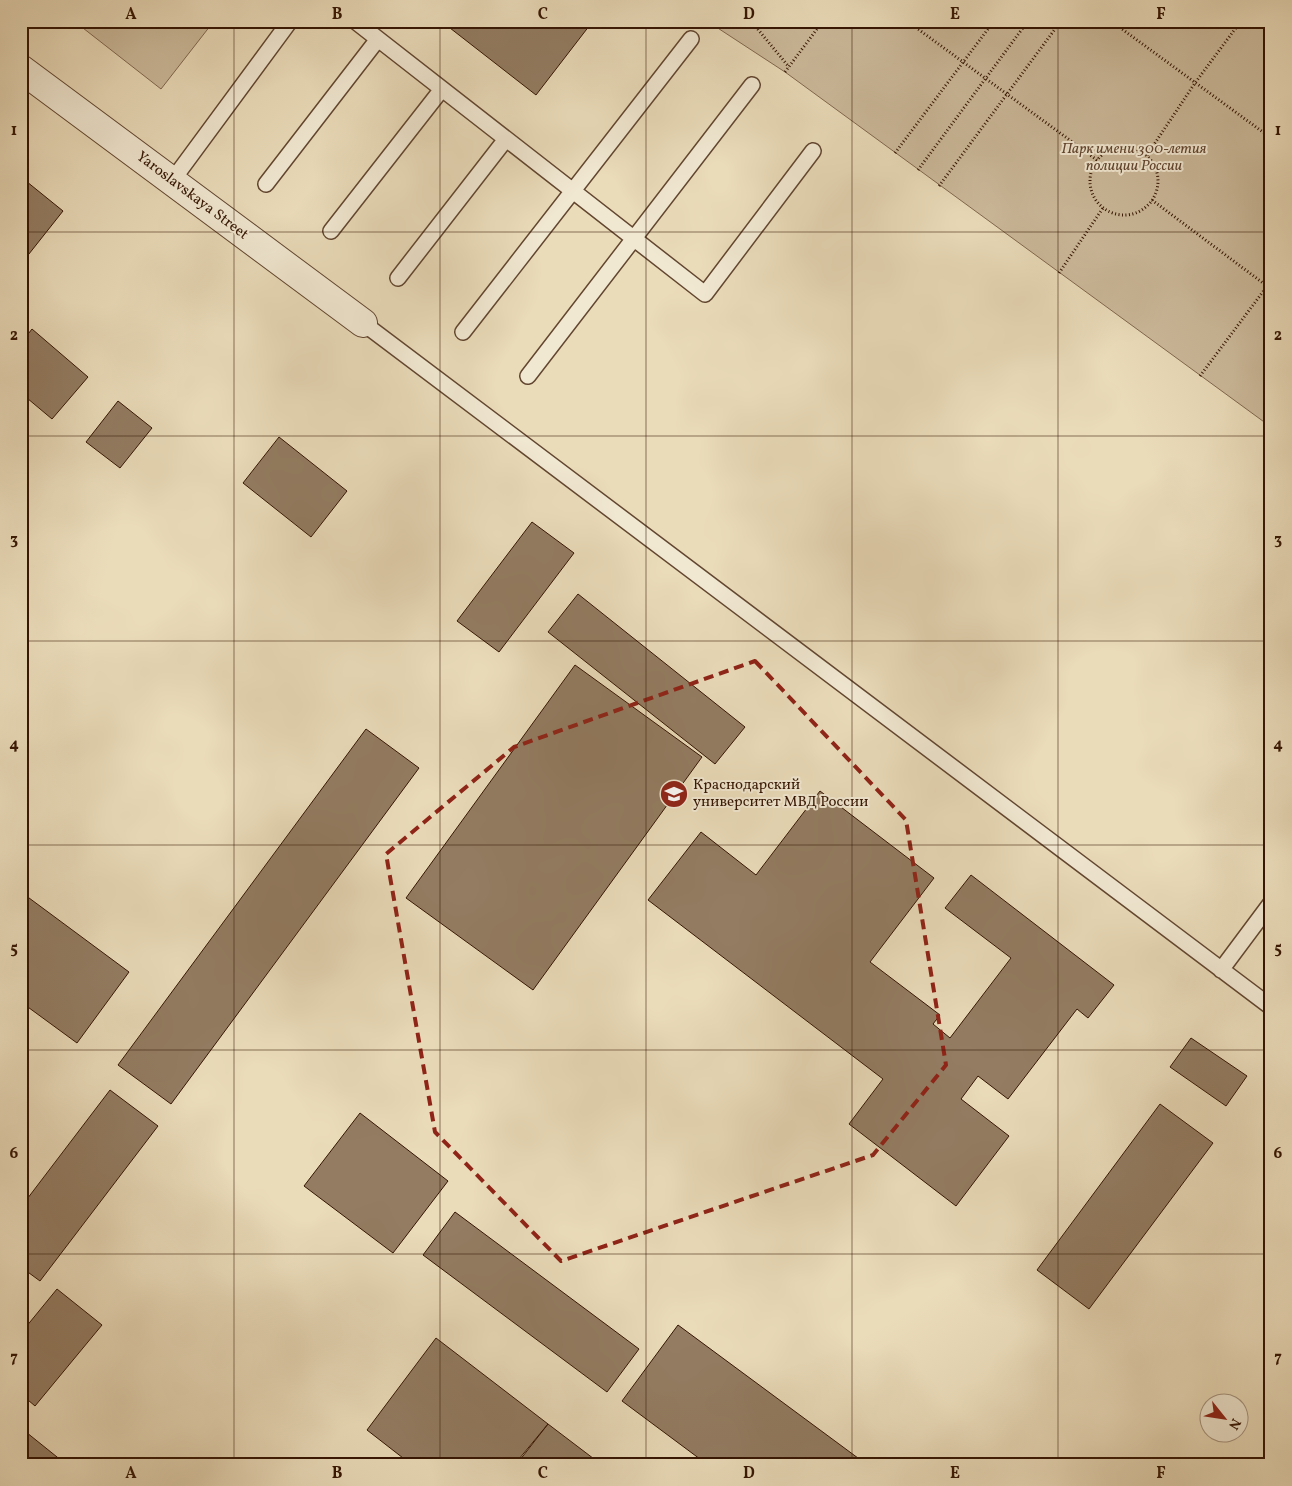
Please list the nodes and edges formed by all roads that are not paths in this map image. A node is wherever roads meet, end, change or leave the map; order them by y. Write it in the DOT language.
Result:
graph roads {
  1 [pos="290,21"];
  2 [pos="355,21"];
  3 [pos="378,39"];
  4 [pos="691,39"];
  5 [pos="21,69"];
  6 [pos="752,85"];
  7 [pos="442,89"];
  8 [pos="506,139"];
  9 [pos="813,150"];
  10 [pos="172,181"];
  11 [pos="266,184"];
  12 [pos="573,191"];
  13 [pos="331,231"];
  14 [pos="634,239"];
  15 [pos="398,278"];
  16 [pos="363,323"];
  17 [pos="463,332"];
  18 [pos="528,376"];
  19 [pos="1271,903"];
  20 [pos="1221,970"];
  21 [pos="1271,1007"];
  1 -- 10 [label="lane"];
  2 -- 3 [label="lane"];
  3 -- 7 [label="lane"];
  3 -- 11 [label="lane"];
  4 -- 12 [label="lane"];
  5 -- 10 [label="street, Yaroslavskaya Street"];
  6 -- 14 [label="lane"];
  7 -- 8 [label="lane"];
  7 -- 13 [label="lane"];
  8 -- 12 [label="lane"];
  8 -- 15 [label="lane"];
  9 -- 14 [label="lane"];
  10 -- 16 [label="street, Yaroslavskaya Street"];
  12 -- 14 [label="lane"];
  12 -- 17 [label="lane"];
  14 -- 18 [label="lane"];
  16 -- 20 [label="lane"];
  19 -- 20 [label="lane"];
  20 -- 21 [label="lane"];
}
